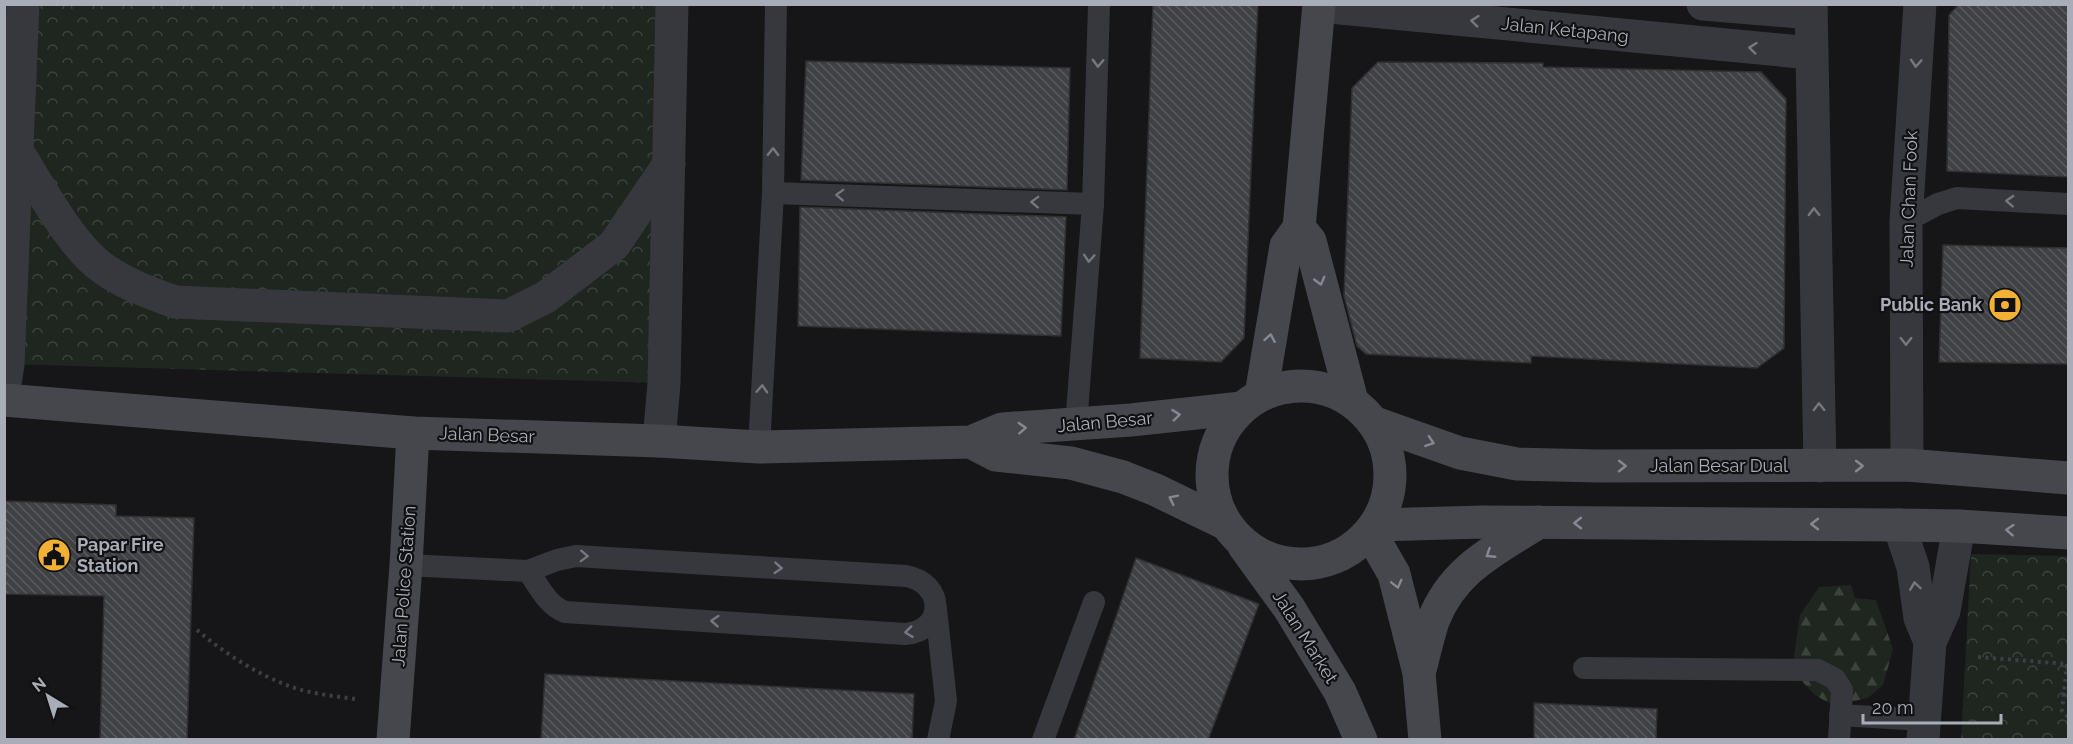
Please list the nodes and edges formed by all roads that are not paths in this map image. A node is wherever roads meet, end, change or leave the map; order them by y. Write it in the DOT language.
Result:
graph roads {
  1 [pos="23,4"];
  2 [pos="672,4"];
  3 [pos="776,4"];
  4 [pos="1100,4"];
  5 [pos="1703,4"];
  6 [pos="1920,4"];
  7 [pos="1319,5"];
  8 [pos="1811,9"];
  9 [pos="1811,53"];
  10 [pos="17,151"];
  11 [pos="669,164"];
  12 [pos="772,193"];
  13 [pos="1093,204"];
  14 [pos="2068,204"];
  15 [pos="1906,220"];
  16 [pos="1299,228"];
  17 [pos="4,391"];
  18 [pos="4,400"];
  19 [pos="1352,400"];
  20 [pos="1251,402"];
  21 [pos="1375,423"];
  22 [pos="1076,425"];
  23 [pos="413,433"];
  24 [pos="659,441"];
  25 [pos="971,442"];
  26 [pos="759,447"];
  27 [pos="1907,465"];
  28 [pos="1820,466"];
  29 [pos="2068,478"];
  30 [pos="1539,522"];
  31 [pos="1899,525"];
  32 [pos="1959,526"];
  33 [pos="1373,529"];
  34 [pos="1233,533"];
  35 [pos="2068,533"];
  36 [pos="557,560"];
  37 [pos="406,565"];
  38 [pos="528,571"];
  39 [pos="542,590"];
  40 [pos="1094,602"];
  41 [pos="936,609"];
  42 [pos="1930,642"];
  43 [pos="1584,668"];
  44 [pos="1419,673"];
  45 [pos="1840,715"];
  46 [pos="1923,730"];
  47 [pos="393,740"];
  48 [pos="938,740"];
  49 [pos="1043,740"];
  50 [pos="1361,740"];
  51 [pos="1425,740"];
  52 [pos="1839,740"];
  1 -- 10 [label="street"];
  2 -- 11 [label="street"];
  12 -- 3 [label="lane, one-way"];
  4 -- 13 [label="lane, one-way"];
  5 -- 8 [label="street"];
  6 -- 15 [label="street, Jalan Chan Fook, one-way"];
  9 -- 7 [label="street, Jalan Ketapang, one-way"];
  7 -- 16 [label="main road"];
  8 -- 9 [label="street"];
  28 -- 9 [label="street, one-way"];
  10 -- 11 [label="street"];
  10 -- 17 [label="street"];
  11 -- 24 [label="street"];
  13 -- 12 [label="lane, one-way"];
  26 -- 12 [label="lane, one-way"];
  13 -- 22 [label="lane, one-way"];
  14 -- 15 [label="lane, one-way"];
  15 -- 27 [label="street, Jalan Chan Fook, one-way"];
  16 -- 19 [label="main road, one-way"];
  20 -- 16 [label="main road, one-way"];
  18 -- 23 [label="main road, Jalan Besar"];
  19 -- 20 [label="main road"];
  19 -- 21 [label="main road"];
  22 -- 20 [label="main road, Jalan Besar, one-way"];
  20 -- 34 [label="main road"];
  21 -- 28 [label="main road, Jalan Besar Dual, one-way"];
  21 -- 33 [label="main road"];
  25 -- 22 [label="main road, Jalan Besar, one-way"];
  23 -- 24 [label="main road, Jalan Besar"];
  23 -- 37 [label="main road, Jalan Police Station"];
  24 -- 26 [label="main road, Jalan Besar"];
  25 -- 26 [label="main road, Jalan Besar"];
  34 -- 25 [label="main road, Jalan Besar, one-way"];
  28 -- 27 [label="main road, Jalan Besar Dual, one-way"];
  27 -- 29 [label="main road, Jalan Besar Dual"];
  31 -- 30 [label="main road, one-way"];
  30 -- 33 [label="main road"];
  30 -- 44 [label="main road, one-way"];
  31 -- 32 [label="main road"];
  42 -- 31 [label="street, one-way"];
  35 -- 32 [label="main road, one-way"];
  32 -- 42 [label="street"];
  33 -- 34 [label="main road"];
  33 -- 44 [label="main road, one-way"];
  34 -- 50 [label="main road, Jalan Market"];
  36 -- 38 [label="lane"];
  36 -- 39 [label="lane"];
  36 -- 41 [label="lane, one-way"];
  37 -- 38 [label="lane"];
  37 -- 47 [label="main road, Jalan Police Station"];
  38 -- 39 [label="lane"];
  41 -- 39 [label="lane, one-way"];
  40 -- 49 [label="lane"];
  41 -- 48 [label="lane"];
  42 -- 46 [label="street"];
  43 -- 45 [label="lane"];
  44 -- 51 [label="main road"];
  45 -- 46 [label="lane"];
  45 -- 52 [label="lane"];
}
